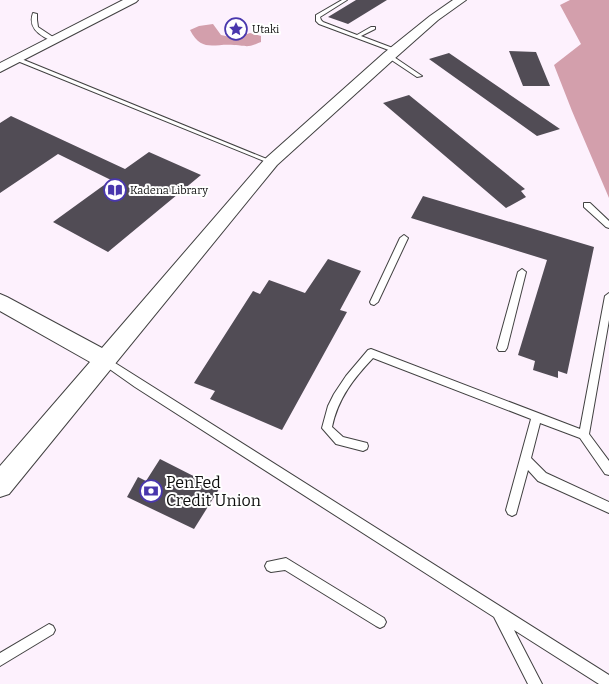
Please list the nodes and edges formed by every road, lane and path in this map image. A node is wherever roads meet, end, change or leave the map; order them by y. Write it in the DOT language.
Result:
graph roads {
  1 [pos="131,0"];
  2 [pos="345,0"];
  3 [pos="460,0"];
  4 [pos="35,14"];
  5 [pos="373,28"];
  6 [pos="358,36"];
  7 [pos="54,40"];
  8 [pos="393,54"];
  9 [pos="17,59"];
  10 [pos="0,68"];
  11 [pos="419,76"];
  12 [pos="271,162"];
  13 [pos="587,205"];
  14 [pos="609,225"];
  15 [pos="404,238"];
  16 [pos="522,272"];
  17 [pos="609,296"];
  18 [pos="0,302"];
  19 [pos="374,302"];
  20 [pos="502,348"];
  21 [pos="104,360"];
  22 [pos="537,417"];
  23 [pos="584,435"];
  24 [pos="364,446"];
  25 [pos="526,460"];
  26 [pos="609,470"];
  27 [pos="0,485"];
  28 [pos="609,508"];
  29 [pos="512,510"];
  30 [pos="271,566"];
  31 [pos="499,614"];
  32 [pos="380,622"];
  33 [pos="49,630"];
  34 [pos="0,660"];
  35 [pos="609,683"];
  36 [pos="535,684"];
  1 -- 7 [label="street"];
  2 -- 6 [label="lane"];
  3 -- 8 [label="street"];
  4 -- 7 [label="lane"];
  5 -- 6 [label="lane"];
  6 -- 8 [label="lane"];
  7 -- 9 [label="street"];
  8 -- 11 [label="lane"];
  8 -- 12 [label="street"];
  9 -- 10 [label="street"];
  9 -- 12 [label="lane"];
  12 -- 21 [label="street"];
  13 -- 14 [label="lane"];
  15 -- 19 [label="lane"];
  16 -- 20 [label="lane"];
  17 -- 23 [label="lane"];
  18 -- 21 [label="street"];
  21 -- 27 [label="street"];
  21 -- 31 [label="lane"];
  22 -- 23 [label="lane"];
  22 -- 24 [label="lane"];
  22 -- 25 [label="lane"];
  23 -- 26 [label="lane"];
  25 -- 28 [label="lane"];
  25 -- 29 [label="lane"];
  30 -- 32 [label="lane"];
  31 -- 35 [label="lane"];
  31 -- 36 [label="lane"];
  33 -- 34 [label="lane"];
}
